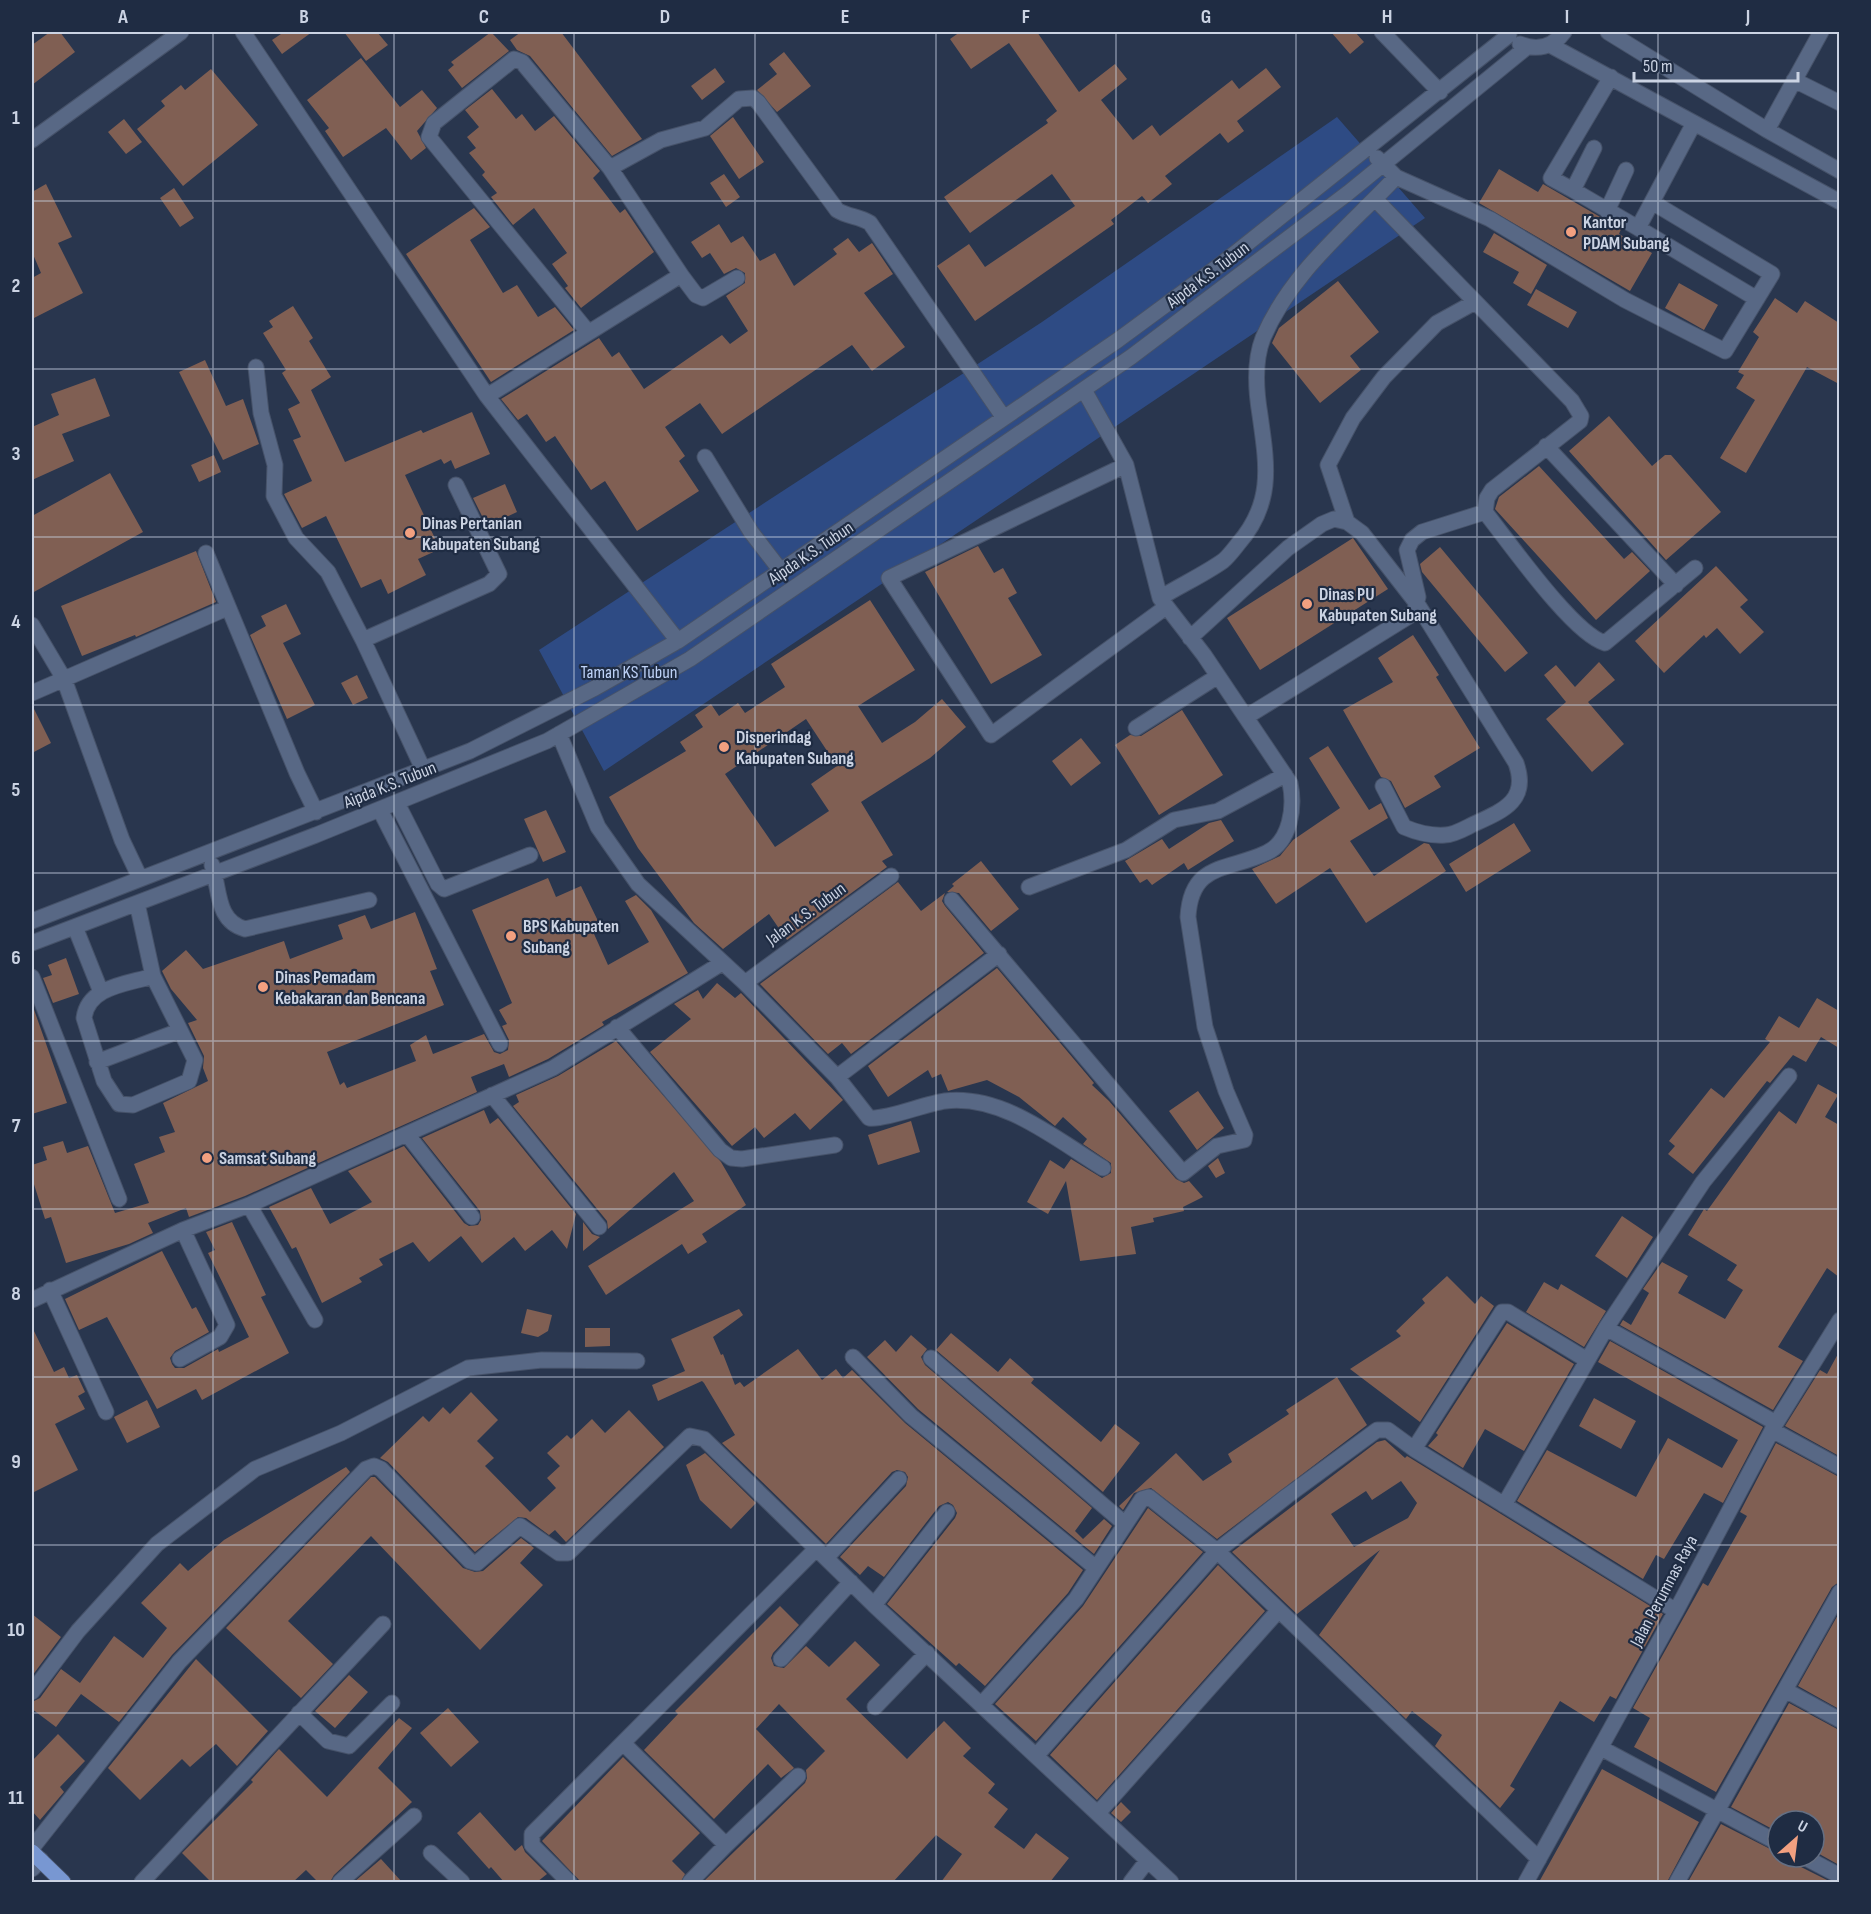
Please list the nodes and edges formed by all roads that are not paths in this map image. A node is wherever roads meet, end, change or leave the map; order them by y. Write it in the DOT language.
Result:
graph roads {
  1 [pos="181,32"];
  2 [pos="243,32"];
  3 [pos="1382,32"];
  4 [pos="1564,32"];
  5 [pos="1608,32"];
  6 [pos="1821,32"];
  7 [pos="1508,33"];
  8 [pos="1550,45"];
  9 [pos="1527,47"];
  10 [pos="1611,77"];
  11 [pos="1794,80"];
  12 [pos="1440,92"];
  13 [pos="1839,104"];
  14 [pos="1694,123"];
  15 [pos="1767,130"];
  16 [pos="32,140"];
  17 [pos="1594,148"];
  18 [pos="1369,149"];
  19 [pos="1383,165"];
  20 [pos="610,168"];
  21 [pos="1626,170"];
  22 [pos="1839,171"];
  23 [pos="1396,177"];
  24 [pos="1573,190"];
  25 [pos="1375,199"];
  26 [pos="1652,202"];
  27 [pos="1839,202"];
  28 [pos="1607,211"];
  29 [pos="1638,228"];
  30 [pos="681,275"];
  31 [pos="737,278"];
  32 [pos="1757,299"];
  33 [pos="1475,302"];
  34 [pos="588,332"];
  35 [pos="256,367"];
  36 [pos="1084,390"];
  37 [pos="486,396"];
  38 [pos="1004,418"];
  39 [pos="1546,446"];
  40 [pos="705,457"];
  41 [pos="1126,465"];
  42 [pos="456,485"];
  43 [pos="1485,512"];
  44 [pos="1347,522"];
  45 [pos="206,553"];
  46 [pos="1695,568"];
  47 [pos="781,571"];
  48 [pos="1676,585"];
  49 [pos="1163,602"];
  50 [pos="1418,605"];
  51 [pos="227,608"];
  52 [pos="32,625"];
  53 [pos="1190,638"];
  54 [pos="363,640"];
  55 [pos="678,641"];
  56 [pos="1218,676"];
  57 [pos="64,679"];
  58 [pos="32,693"];
  59 [pos="1246,717"];
  60 [pos="1136,728"];
  61 [pos="559,734"];
  62 [pos="423,769"];
  63 [pos="1285,775"];
  64 [pos="1383,786"];
  65 [pos="397,802"];
  66 [pos="380,810"];
  67 [pos="316,812"];
  68 [pos="208,854"];
  69 [pos="530,855"];
  70 [pos="214,872"];
  71 [pos="891,876"];
  72 [pos="140,878"];
  73 [pos="1029,887"];
  74 [pos="369,900"];
  75 [pos="952,900"];
  76 [pos="137,903"];
  77 [pos="32,921"];
  78 [pos="75,927"];
  79 [pos="32,943"];
  80 [pos="999,954"];
  81 [pos="722,963"];
  82 [pos="153,976"];
  83 [pos="32,977"];
  84 [pos="745,983"];
  85 [pos="100,992"];
  86 [pos="37,1008"];
  87 [pos="616,1027"];
  88 [pos="179,1031"];
  89 [pos="500,1044"];
  90 [pos="98,1062"];
  91 [pos="1789,1076"];
  92 [pos="837,1077"];
  93 [pos="492,1095"];
  94 [pos="407,1134"];
  95 [pos="835,1145"];
  96 [pos="1103,1168"];
  97 [pos="119,1199"];
  98 [pos="249,1205"];
  99 [pos="472,1217"];
  100 [pos="599,1227"];
  101 [pos="183,1230"];
  102 [pos="50,1290"];
  103 [pos="32,1300"];
  104 [pos="315,1320"];
  105 [pos="1839,1320"];
  106 [pos="1606,1328"];
  107 [pos="854,1357"];
  108 [pos="931,1358"];
  109 [pos="180,1359"];
  110 [pos="1587,1360"];
  111 [pos="637,1361"];
  112 [pos="106,1412"];
  113 [pos="1774,1426"];
  114 [pos="1414,1449"];
  115 [pos="1839,1467"];
  116 [pos="899,1479"];
  117 [pos="1504,1505"];
  118 [pos="947,1512"];
  119 [pos="1125,1524"];
  120 [pos="1217,1551"];
  121 [pos="821,1553"];
  122 [pos="1096,1569"];
  123 [pos="851,1582"];
  124 [pos="1839,1592"];
  125 [pos="874,1605"];
  126 [pos="1278,1611"];
  127 [pos="1676,1611"];
  128 [pos="383,1624"];
  129 [pos="927,1653"];
  130 [pos="782,1659"];
  131 [pos="1785,1690"];
  132 [pos="32,1692"];
  133 [pos="392,1703"];
  134 [pos="981,1705"];
  135 [pos="874,1707"];
  136 [pos="299,1713"];
  137 [pos="1839,1720"];
  138 [pos="623,1743"];
  139 [pos="1601,1748"];
  140 [pos="1036,1756"];
  141 [pos="798,1776"];
  142 [pos="1717,1810"];
  143 [pos="1098,1813"];
  144 [pos="414,1816"];
  145 [pos="1766,1837"];
  146 [pos="726,1845"];
  147 [pos="431,1853"];
  148 [pos="34,1857"];
  149 [pos="1539,1859"];
  150 [pos="1148,1861"];
  151 [pos="63,1882"];
  152 [pos="142,1882"];
  153 [pos="340,1882"];
  154 [pos="462,1882"];
  155 [pos="569,1882"];
  156 [pos="690,1882"];
  157 [pos="1131,1882"];
  158 [pos="1171,1882"];
  159 [pos="1526,1882"];
  160 [pos="1677,1882"];
  1 -- 16 [label="street"];
  2 -- 37 [label="street"];
  3 -- 12 [label="street"];
  4 -- 8 [label="street"];
  5 -- 15 [label="street"];
  6 -- 11 [label="street"];
  7 -- 9 [label="street"];
  7 -- 12 [label="street, Aipda K.S. Tubun"];
  8 -- 9 [label="street"];
  8 -- 10 [label="street"];
  9 -- 19 [label="street, Aipda K.S. Tubun"];
  10 -- 14 [label="street"];
  10 -- 24 [label="street"];
  11 -- 13 [label="street"];
  11 -- 15 [label="street"];
  12 -- 18 [label="street, Aipda K.S. Tubun"];
  14 -- 26 [label="street"];
  14 -- 27 [label="street"];
  15 -- 22 [label="street"];
  17 -- 24 [label="street"];
  18 -- 19 [label="street"];
  18 -- 38 [label="street, Aipda K.S. Tubun"];
  19 -- 23 [label="street"];
  19 -- 36 [label="street, Aipda K.S. Tubun"];
  20 -- 30 [label="street"];
  20 -- 34 [label="street"];
  20 -- 38 [label="street"];
  21 -- 28 [label="street"];
  23 -- 25 [label="street"];
  23 -- 32 [label="street"];
  24 -- 28 [label="street"];
  25 -- 33 [label="street"];
  25 -- 49 [label="street"];
  26 -- 29 [label="street"];
  26 -- 32 [label="street"];
  28 -- 29 [label="street"];
  29 -- 32 [label="street"];
  30 -- 31 [label="street"];
  30 -- 34 [label="street"];
  33 -- 39 [label="street"];
  33 -- 44 [label="street"];
  34 -- 37 [label="street"];
  35 -- 54 [label="street"];
  36 -- 41 [label="street"];
  36 -- 61 [label="street, Aipda K.S. Tubun"];
  37 -- 55 [label="street"];
  38 -- 47 [label="street, Aipda K.S. Tubun"];
  39 -- 43 [label="street"];
  39 -- 48 [label="street"];
  40 -- 47 [label="street"];
  41 -- 49 [label="street"];
  41 -- 49 [label="street"];
  42 -- 54 [label="street"];
  43 -- 48 [label="street"];
  43 -- 50 [label="street"];
  44 -- 50 [label="street"];
  44 -- 53 [label="street"];
  45 -- 51 [label="street"];
  46 -- 48 [label="street"];
  47 -- 55 [label="street, Aipda K.S. Tubun"];
  49 -- 53 [label="street"];
  50 -- 59 [label="street"];
  50 -- 64 [label="street"];
  51 -- 57 [label="street"];
  51 -- 67 [label="street"];
  52 -- 57 [label="street"];
  53 -- 56 [label="street"];
  54 -- 62 [label="street"];
  55 -- 62 [label="street, Aipda K.S. Tubun"];
  56 -- 59 [label="street"];
  56 -- 60 [label="street"];
  57 -- 58 [label="street"];
  57 -- 72 [label="street"];
  59 -- 63 [label="street"];
  61 -- 65 [label="street, Aipda K.S. Tubun"];
  61 -- 81 [label="street"];
  62 -- 67 [label="street, Aipda K.S. Tubun"];
  63 -- 73 [label="street"];
  63 -- 80 [label="street"];
  65 -- 66 [label="street, Aipda K.S. Tubun"];
  65 -- 69 [label="street"];
  66 -- 70 [label="street, Aipda K.S. Tubun"];
  66 -- 89 [label="street"];
  67 -- 68 [label="street, Aipda K.S. Tubun"];
  68 -- 70 [label="street"];
  68 -- 72 [label="street, Aipda K.S. Tubun"];
  70 -- 74 [label="street"];
  70 -- 76 [label="street, Aipda K.S. Tubun"];
  71 -- 84 [label="street, Jalan K.S. Tubun"];
  72 -- 77 [label="street, Aipda K.S. Tubun"];
  75 -- 80 [label="street"];
  76 -- 78 [label="street, Aipda K.S. Tubun"];
  76 -- 82 [label="street"];
  78 -- 79 [label="street, Aipda K.S. Tubun"];
  78 -- 85 [label="street"];
  80 -- 92 [label="street"];
  81 -- 84 [label="street"];
  81 -- 87 [label="street"];
  82 -- 85 [label="street"];
  82 -- 88 [label="street"];
  83 -- 86 [label="street"];
  84 -- 92 [label="street"];
  85 -- 90 [label="street"];
  86 -- 97 [label="street"];
  87 -- 93 [label="street"];
  87 -- 95 [label="street"];
  88 -- 90 [label="street"];
  88 -- 90 [label="street"];
  91 -- 106 [label="street"];
  92 -- 96 [label="street"];
  93 -- 94 [label="street"];
  93 -- 100 [label="street"];
  94 -- 98 [label="street"];
  94 -- 99 [label="street"];
  98 -- 101 [label="street"];
  98 -- 104 [label="street"];
  101 -- 102 [label="street"];
  101 -- 109 [label="street"];
  102 -- 103 [label="street"];
  102 -- 112 [label="street"];
  105 -- 113 [label="street, Jalan Perumnas Raya"];
  106 -- 110 [label="street"];
  106 -- 113 [label="street"];
  107 -- 122 [label="street"];
  108 -- 119 [label="street"];
  110 -- 114 [label="street"];
  110 -- 117 [label="street"];
  111 -- 132 [label="street"];
  113 -- 115 [label="street"];
  113 -- 127 [label="street, Jalan Perumnas Raya"];
  114 -- 117 [label="street"];
  114 -- 120 [label="street"];
  116 -- 121 [label="street"];
  117 -- 127 [label="street"];
  118 -- 125 [label="street"];
  119 -- 120 [label="street"];
  119 -- 122 [label="street"];
  120 -- 126 [label="street"];
  120 -- 140 [label="street"];
  121 -- 123 [label="street"];
  121 -- 138 [label="street"];
  121 -- 148 [label="street"];
  122 -- 134 [label="street"];
  123 -- 125 [label="street"];
  123 -- 130 [label="street"];
  124 -- 131 [label="street"];
  125 -- 129 [label="street"];
  126 -- 143 [label="street"];
  126 -- 149 [label="street"];
  127 -- 139 [label="street, Jalan Perumnas Raya"];
  128 -- 136 [label="street"];
  129 -- 134 [label="street"];
  129 -- 135 [label="street"];
  131 -- 137 [label="street"];
  131 -- 142 [label="street"];
  133 -- 136 [label="street"];
  134 -- 140 [label="street"];
  136 -- 152 [label="street"];
  138 -- 146 [label="street"];
  138 -- 155 [label="street"];
  139 -- 142 [label="street"];
  139 -- 149 [label="street, Jalan Perumnas Raya"];
  140 -- 143 [label="street"];
  141 -- 146 [label="street"];
  142 -- 145 [label="street"];
  142 -- 160 [label="street"];
  143 -- 150 [label="street"];
  144 -- 153 [label="street"];
  146 -- 156 [label="street"];
  147 -- 154 [label="street"];
  148 -- 151 [label="main road"];
  149 -- 159 [label="street, Jalan Perumnas Raya"];
  150 -- 157 [label="street"];
  150 -- 158 [label="street"];
}
